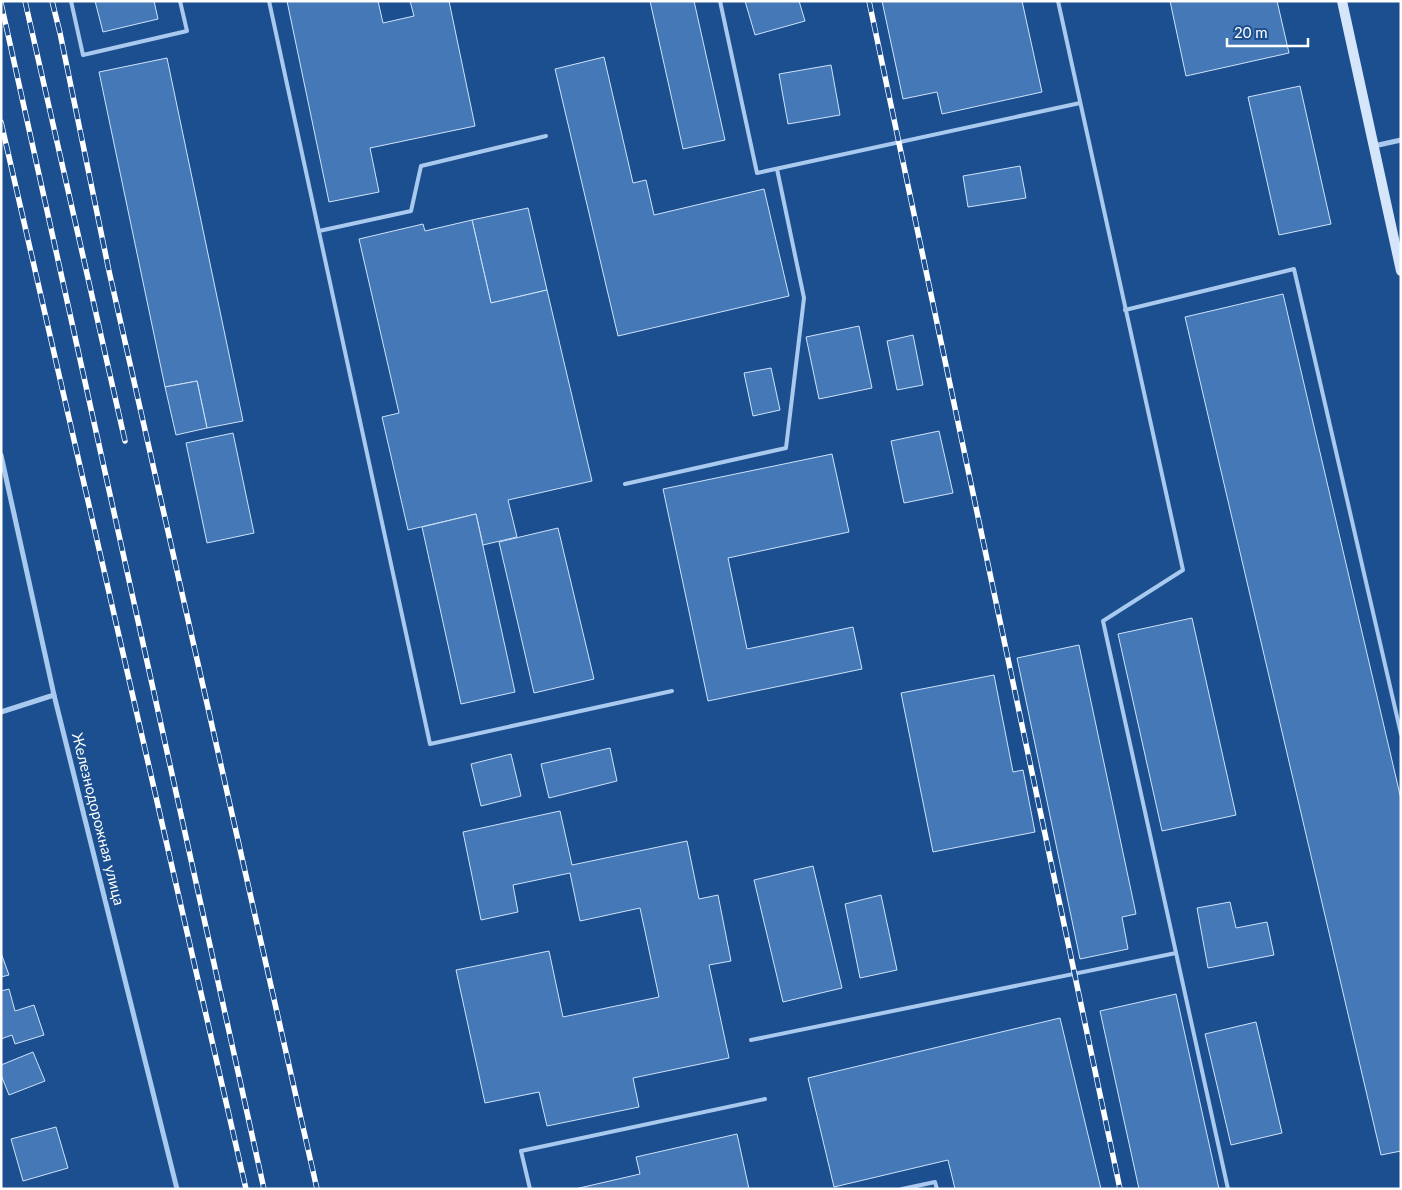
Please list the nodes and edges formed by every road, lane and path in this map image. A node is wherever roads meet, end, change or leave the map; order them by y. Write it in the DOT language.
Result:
graph roads {
  1 [pos="71,1"];
  2 [pos="180,1"];
  3 [pos="269,1"];
  4 [pos="720,1"];
  5 [pos="1058,1"];
  6 [pos="1342,1"];
  7 [pos="1080,103"];
  8 [pos="546,136"];
  9 [pos="1401,140"];
  10 [pos="1374,146"];
  11 [pos="777,169"];
  12 [pos="319,231"];
  13 [pos="1401,271"];
  14 [pos="1125,310"];
  15 [pos="1,455"];
  16 [pos="625,484"];
  17 [pos="672,690"];
  18 [pos="54,696"];
  19 [pos="1,712"];
  20 [pos="1401,734"];
  21 [pos="1176,953"];
  22 [pos="751,1040"];
  23 [pos="765,1099"];
  24 [pos="177,1189"];
  25 [pos="530,1189"];
  26 [pos="902,1189"];
  27 [pos="937,1189"];
  28 [pos="1228,1189"];
  1 -- 2 [label="lane"];
  3 -- 12 [label="lane"];
  4 -- 11 [label="lane"];
  5 -- 7 [label="lane"];
  6 -- 10 [label="main road"];
  7 -- 11 [label="lane"];
  7 -- 14 [label="lane"];
  8 -- 12 [label="lane"];
  9 -- 10 [label="street"];
  10 -- 13 [label="main road"];
  11 -- 16 [label="lane"];
  12 -- 17 [label="lane"];
  14 -- 20 [label="lane"];
  14 -- 21 [label="lane"];
  15 -- 18 [label="street, Железнодорожная улица"];
  18 -- 19 [label="street"];
  18 -- 24 [label="street, Железнодорожная улица"];
  21 -- 22 [label="lane"];
  21 -- 28 [label="lane"];
  23 -- 25 [label="lane"];
  26 -- 27 [label="lane"];
}
